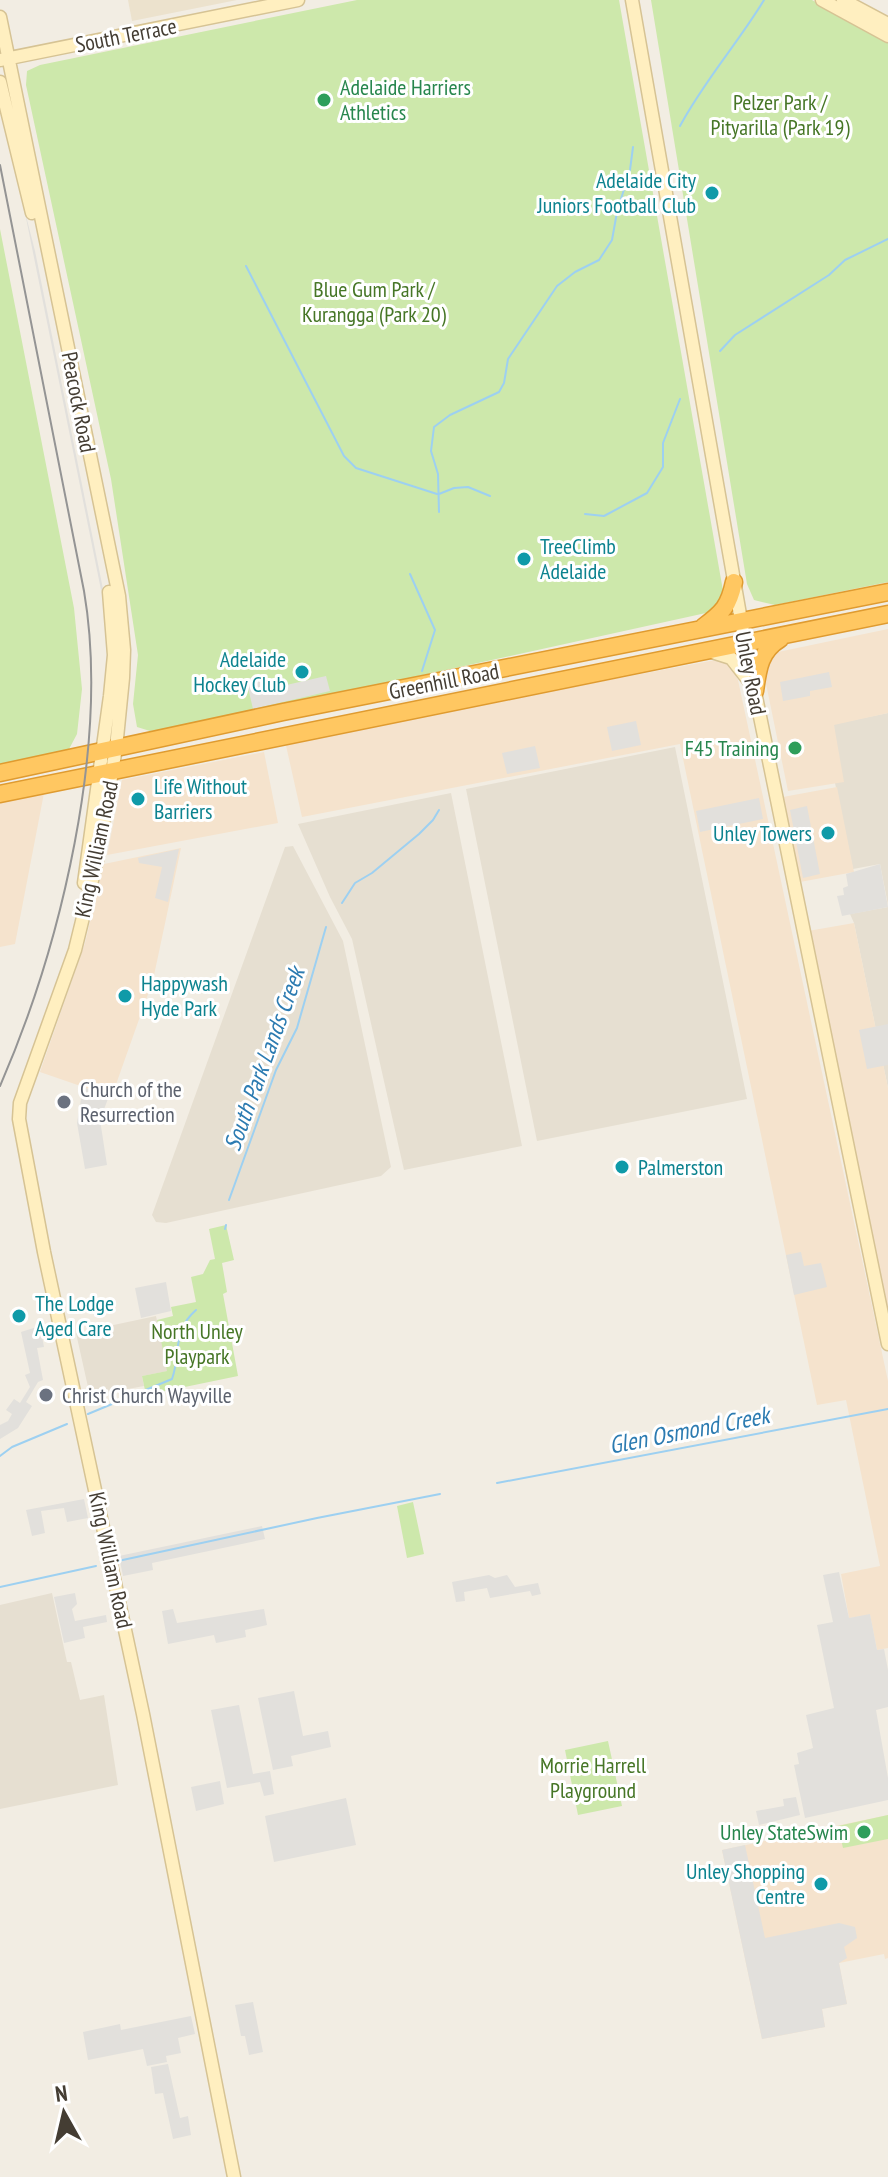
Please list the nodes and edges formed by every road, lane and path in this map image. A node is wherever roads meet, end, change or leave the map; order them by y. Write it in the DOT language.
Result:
graph roads {
  1 [pos="298,0"];
  2 [pos="632,0"];
  3 [pos="822,0"];
  4 [pos="843,0"];
  5 [pos="0,17"];
  6 [pos="888,24"];
  7 [pos="888,36"];
  8 [pos="4,59"];
  9 [pos="0,82"];
  10 [pos="53,295"];
  11 [pos="734,582"];
  12 [pos="888,592"];
  13 [pos="806,609"];
  14 [pos="888,614"];
  15 [pos="741,622"];
  16 [pos="822,627"];
  17 [pos="699,630"];
  18 [pos="789,634"];
  19 [pos="745,643"];
  20 [pos="597,650"];
  21 [pos="707,651"];
  22 [pos="657,662"];
  23 [pos="755,691"];
  24 [pos="360,697"];
  25 [pos="283,712"];
  26 [pos="378,719"];
  27 [pos="172,736"];
  28 [pos="274,740"];
  29 [pos="109,749"];
  30 [pos="193,755"];
  31 [pos="0,773"];
  32 [pos="106,773"];
  33 [pos="0,794"];
  34 [pos="888,1344"];
  35 [pos="234,2177"];
  1 -- 8 [label="main road, South Terrace"];
  2 -- 11 [label="main road, Unley Road"];
  3 -- 7 [label="main road"];
  4 -- 6 [label="main road"];
  5 -- 8 [label="main road, Peacock Road"];
  8 -- 10 [label="main road, Peacock Road"];
  9 -- 10 [label="main road, Peacock Road"];
  10 -- 29 [label="main road, Peacock Road"];
  11 -- 15 [label="main road, Unley Road"];
  11 -- 17 [label="highway"];
  12 -- 13 [label="highway, Greenhill Road"];
  13 -- 15 [label="highway, Greenhill Road"];
  13 -- 16 [label="highway"];
  14 -- 16 [label="highway, Greenhill Road"];
  15 -- 17 [label="highway, Greenhill Road"];
  15 -- 19 [label="main road, Unley Road"];
  16 -- 18 [label="highway, Greenhill Road"];
  17 -- 20 [label="highway, Greenhill Road"];
  18 -- 19 [label="highway, Greenhill Road"];
  18 -- 23 [label="highway"];
  19 -- 21 [label="highway, Greenhill Road"];
  19 -- 23 [label="main road, Unley Road"];
  20 -- 22 [label="highway"];
  20 -- 24 [label="highway, Greenhill Road"];
  21 -- 22 [label="highway, Greenhill Road"];
  21 -- 23 [label="main road"];
  22 -- 26 [label="highway, Greenhill Road"];
  23 -- 34 [label="main road, Unley Road"];
  24 -- 25 [label="highway, Greenhill Road"];
  24 -- 26 [label="highway"];
  25 -- 27 [label="highway, Greenhill Road"];
  25 -- 28 [label="highway"];
  26 -- 28 [label="highway, Greenhill Road"];
  27 -- 29 [label="highway, Greenhill Road"];
  27 -- 30 [label="highway"];
  28 -- 30 [label="highway, Greenhill Road"];
  29 -- 31 [label="highway, Greenhill Road"];
  29 -- 32 [label="main road, King William Road"];
  30 -- 32 [label="highway, Greenhill Road"];
  32 -- 33 [label="highway, Greenhill Road"];
  32 -- 35 [label="main road, King William Road"];
}
